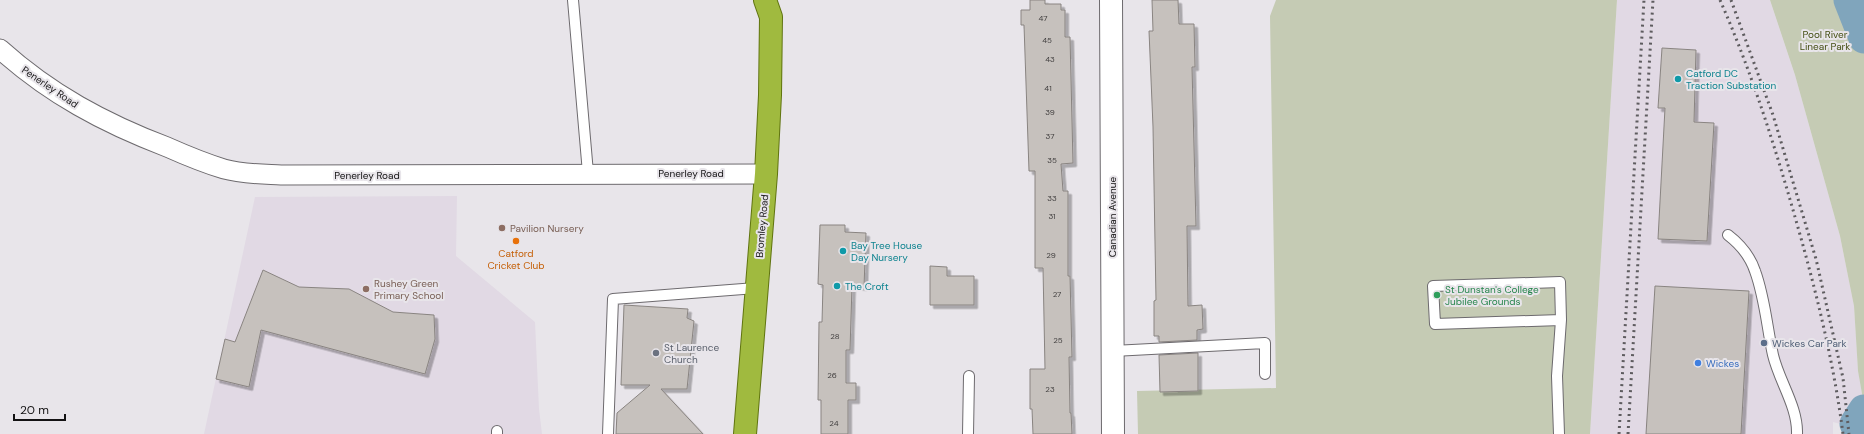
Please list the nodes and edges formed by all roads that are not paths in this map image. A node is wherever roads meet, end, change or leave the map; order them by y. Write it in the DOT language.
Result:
graph roads {
  1 [pos="573,0"];
  2 [pos="1111,0"];
  3 [pos="771,6"];
  4 [pos="0,49"];
  5 [pos="588,173"];
  6 [pos="766,174"];
  7 [pos="1728,235"];
  8 [pos="756,288"];
  9 [pos="1561,320"];
  10 [pos="1113,351"];
  11 [pos="1265,374"];
  12 [pos="969,376"];
  13 [pos="608,434"];
  14 [pos="745,434"];
  15 [pos="968,434"];
  16 [pos="1114,434"];
  17 [pos="1559,434"];
  18 [pos="1797,434"];
  1 -- 5 [label="lane"];
  2 -- 10 [label="street, Canadian Avenue"];
  3 -- 6 [label="highway, Bromley Road"];
  4 -- 5 [label="street, Penerley Road"];
  5 -- 6 [label="street, Penerley Road"];
  6 -- 8 [label="highway, Bromley Road"];
  7 -- 18 [label="lane"];
  8 -- 13 [label="lane"];
  8 -- 14 [label="highway, Bromley Road"];
  9 -- 9 [label="lane"];
  9 -- 17 [label="lane"];
  10 -- 11 [label="lane"];
  10 -- 16 [label="street, Canadian Avenue"];
  12 -- 15 [label="lane"];
}
